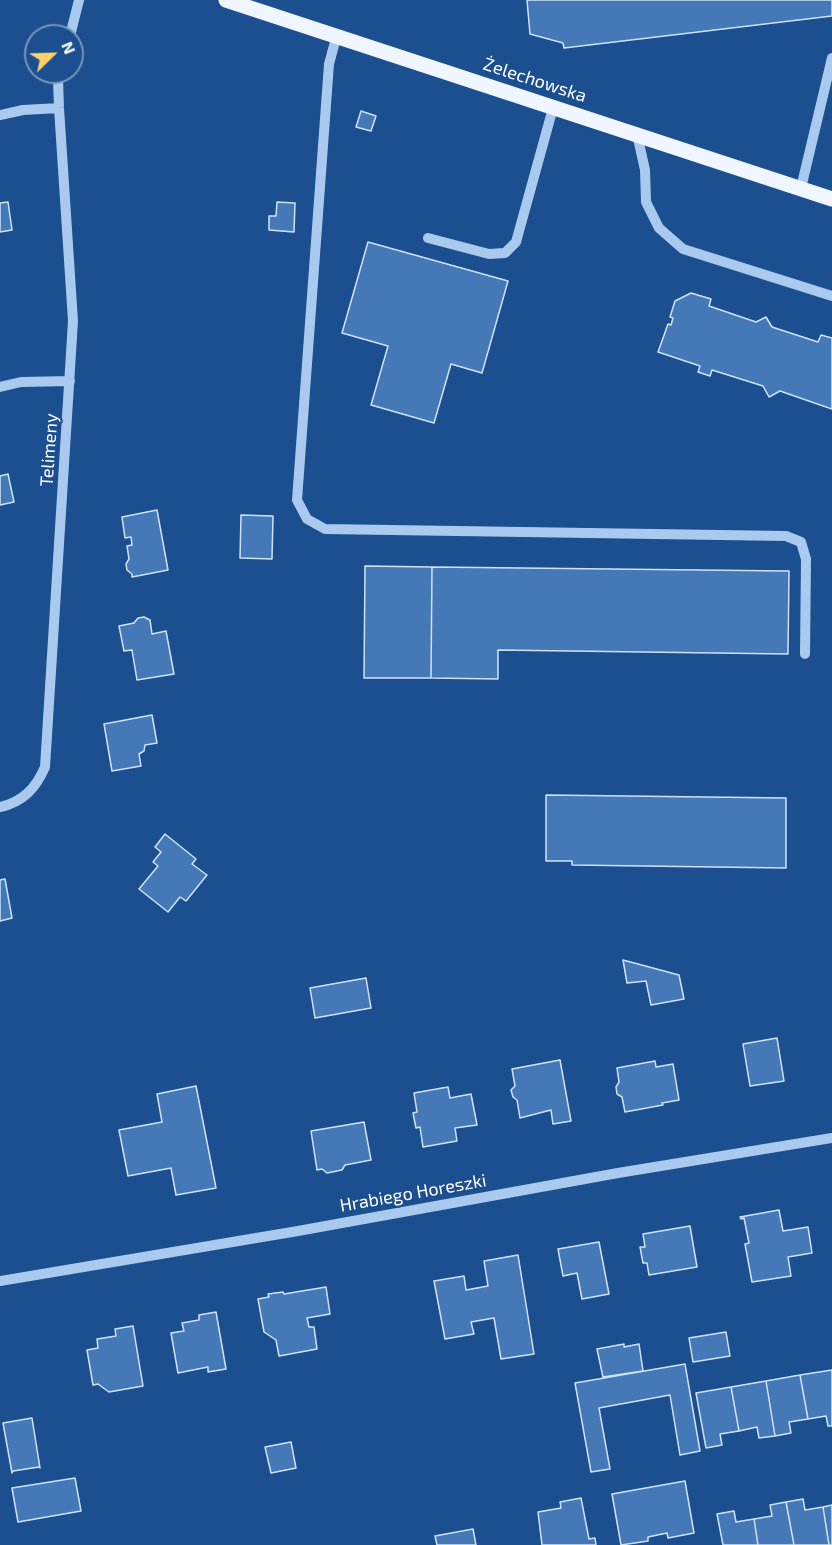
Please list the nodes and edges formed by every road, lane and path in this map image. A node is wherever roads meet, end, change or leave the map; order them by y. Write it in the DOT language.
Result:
graph roads {
  1 [pos="79,0"];
  2 [pos="226,0"];
  3 [pos="73,24"];
  4 [pos="336,38"];
  5 [pos="832,58"];
  6 [pos="58,84"];
  7 [pos="59,108"];
  8 [pos="553,108"];
  9 [pos="0,115"];
  10 [pos="637,134"];
  11 [pos="801,188"];
  12 [pos="832,199"];
  13 [pos="428,238"];
  14 [pos="832,296"];
  15 [pos="70,381"];
  16 [pos="0,387"];
  17 [pos="805,654"];
  18 [pos="0,807"];
  19 [pos="832,1138"];
  20 [pos="0,1281"];
  1 -- 3 [label="street"];
  2 -- 4 [label="main road, Żelechowska"];
  4 -- 8 [label="main road, Żelechowska"];
  4 -- 17 [label="street"];
  5 -- 11 [label="street"];
  6 -- 7 [label="street, Telimeny"];
  7 -- 9 [label="street"];
  7 -- 15 [label="street, Telimeny"];
  8 -- 10 [label="main road, Żelechowska"];
  8 -- 13 [label="street"];
  10 -- 11 [label="main road, Żelechowska"];
  10 -- 14 [label="street"];
  11 -- 12 [label="main road, Żelechowska"];
  15 -- 16 [label="street"];
  15 -- 18 [label="street, Telimeny"];
  19 -- 20 [label="street, Hrabiego Horeszki"];
}
